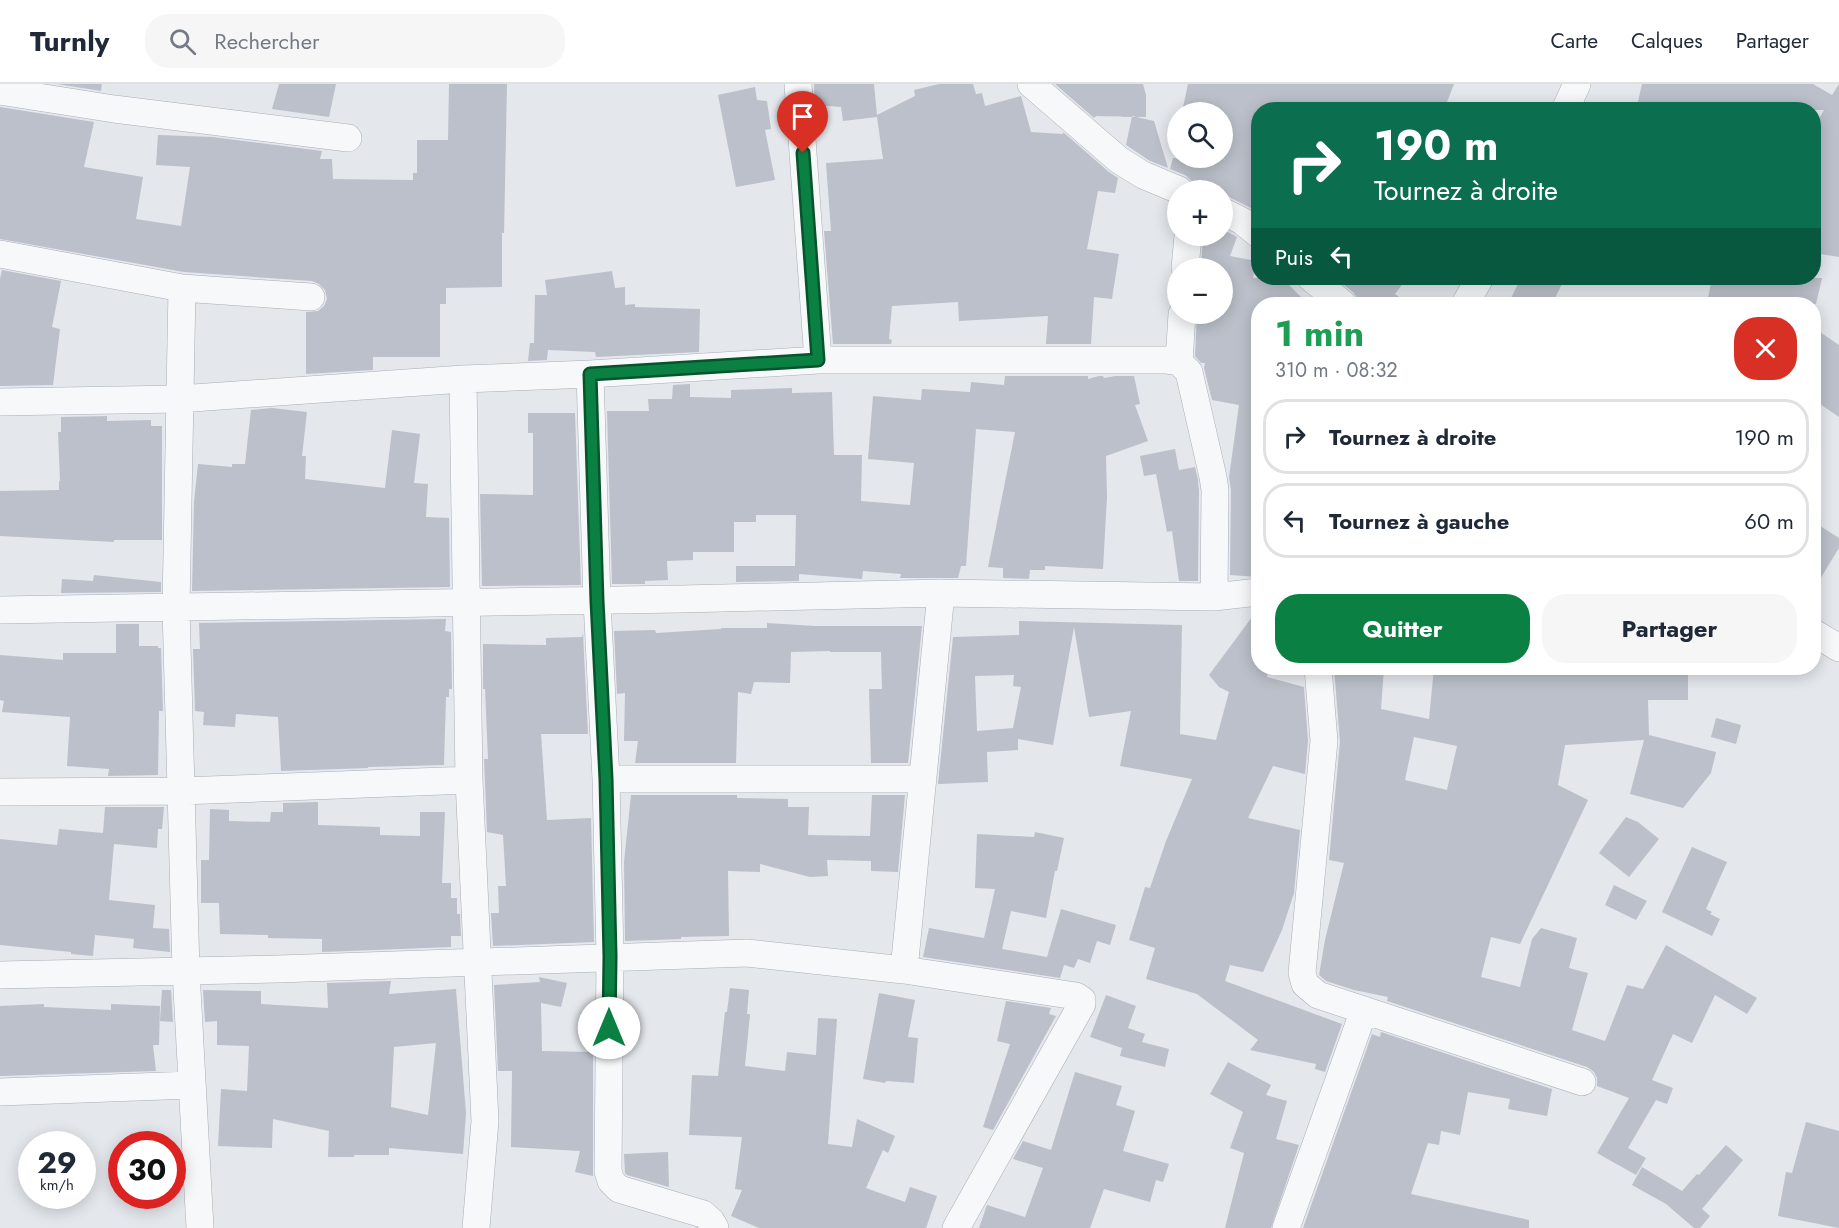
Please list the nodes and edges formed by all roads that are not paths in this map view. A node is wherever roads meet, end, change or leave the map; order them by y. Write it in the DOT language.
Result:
graph roads {
  1 [pos="798,84"];
  2 [pos="1031,84"];
  3 [pos="1577,84"];
  4 [pos="0,92"];
  5 [pos="1569,102"];
  6 [pos="348,138"];
  7 [pos="1167,185"];
  8 [pos="1233,216"];
  9 [pos="1251,228"];
  10 [pos="0,254"];
  11 [pos="1320,285"];
  12 [pos="182,288"];
  13 [pos="311,297"];
  14 [pos="1334,297"];
  15 [pos="1181,324"];
  16 [pos="818,360"];
  17 [pos="1179,363"];
  18 [pos="590,374"];
  19 [pos="463,379"];
  20 [pos="179,399"];
  21 [pos="0,402"];
  22 [pos="941,593"];
  23 [pos="1251,593"];
  24 [pos="1214,597"];
  25 [pos="597,601"];
  26 [pos="466,603"];
  27 [pos="176,608"];
  28 [pos="0,610"];
  29 [pos="1821,637"];
  30 [pos="1839,648"];
  31 [pos="1319,675"];
  32 [pos="606,779"];
  33 [pos="923,779"];
  34 [pos="469,780"];
  35 [pos="181,791"];
  36 [pos="0,792"];
  37 [pos="610,957"];
  38 [pos="476,962"];
  39 [pos="904,970"];
  40 [pos="186,971"];
  41 [pos="0,975"];
  42 [pos="1364,1010"];
  43 [pos="1582,1082"];
  44 [pos="192,1085"];
  45 [pos="0,1092"];
  46 [pos="200,1228"];
  47 [pos="476,1228"];
  48 [pos="715,1228"];
  49 [pos="956,1228"];
  50 [pos="1286,1228"];
  1 -- 16 [label="street"];
  2 -- 7 [label="street"];
  3 -- 5 [label="street"];
  4 -- 6 [label="street"];
  8 -- 9 [label="street"];
  10 -- 12 [label="street"];
  11 -- 14 [label="street"];
  12 -- 13 [label="street"];
  12 -- 20 [label="street"];
  15 -- 17 [label="street"];
  16 -- 17 [label="street"];
  16 -- 18 [label="street"];
  17 -- 24 [label="street"];
  18 -- 19 [label="street"];
  18 -- 25 [label="street"];
  19 -- 20 [label="street"];
  19 -- 26 [label="street"];
  20 -- 21 [label="street"];
  20 -- 27 [label="street"];
  22 -- 24 [label="street"];
  22 -- 25 [label="street"];
  22 -- 33 [label="street"];
  23 -- 24 [label="street"];
  25 -- 26 [label="street"];
  25 -- 32 [label="street"];
  26 -- 27 [label="street"];
  26 -- 34 [label="street"];
  27 -- 28 [label="street"];
  27 -- 35 [label="street"];
  29 -- 30 [label="street"];
  31 -- 42 [label="street"];
  32 -- 33 [label="street"];
  32 -- 37 [label="street"];
  33 -- 39 [label="street"];
  34 -- 35 [label="street"];
  34 -- 38 [label="street"];
  35 -- 36 [label="street"];
  35 -- 40 [label="street"];
  37 -- 38 [label="street"];
  37 -- 39 [label="street"];
  37 -- 48 [label="street"];
  38 -- 40 [label="street"];
  38 -- 47 [label="street"];
  39 -- 49 [label="street"];
  40 -- 41 [label="street"];
  40 -- 44 [label="street"];
  42 -- 43 [label="street"];
  42 -- 50 [label="street"];
  44 -- 45 [label="street"];
  44 -- 46 [label="street"];
}
